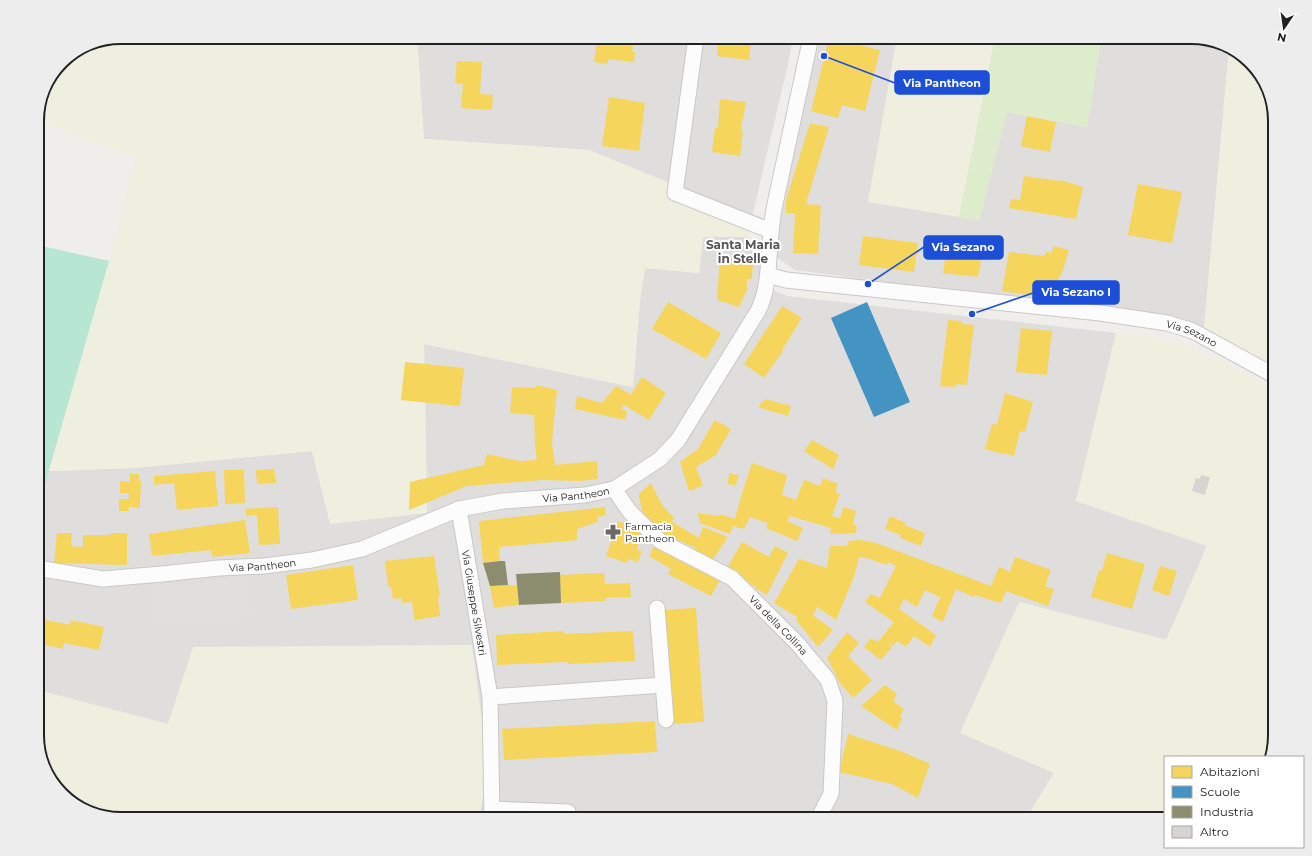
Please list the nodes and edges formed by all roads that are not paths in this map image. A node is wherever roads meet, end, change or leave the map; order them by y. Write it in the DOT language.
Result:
graph roads {
  1 [pos="695,44"];
  2 [pos="809,44"];
  3 [pos="771,231"];
  4 [pos="768,275"];
  5 [pos="1268,372"];
  6 [pos="614,489"];
  7 [pos="459,509"];
  8 [pos="44,569"];
  9 [pos="657,608"];
  10 [pos="663,685"];
  11 [pos="490,697"];
  12 [pos="666,720"];
  13 [pos="492,812"];
  14 [pos="822,812"];
  1 -- 3 [label="street"];
  2 -- 3 [label="street, Via Pantheon"];
  3 -- 4 [label="street, Via Pantheon"];
  4 -- 5 [label="street, Via Sezano"];
  4 -- 6 [label="street, Via Pantheon"];
  6 -- 7 [label="street, Via Pantheon"];
  6 -- 14 [label="street, Via della Collina"];
  7 -- 8 [label="street, Via Pantheon"];
  7 -- 11 [label="street, Via Giuseppe Silvestri"];
  9 -- 10 [label="street"];
  10 -- 11 [label="street"];
  10 -- 12 [label="street"];
  11 -- 13 [label="street, Via Giuseppe Silvestri"];
}
